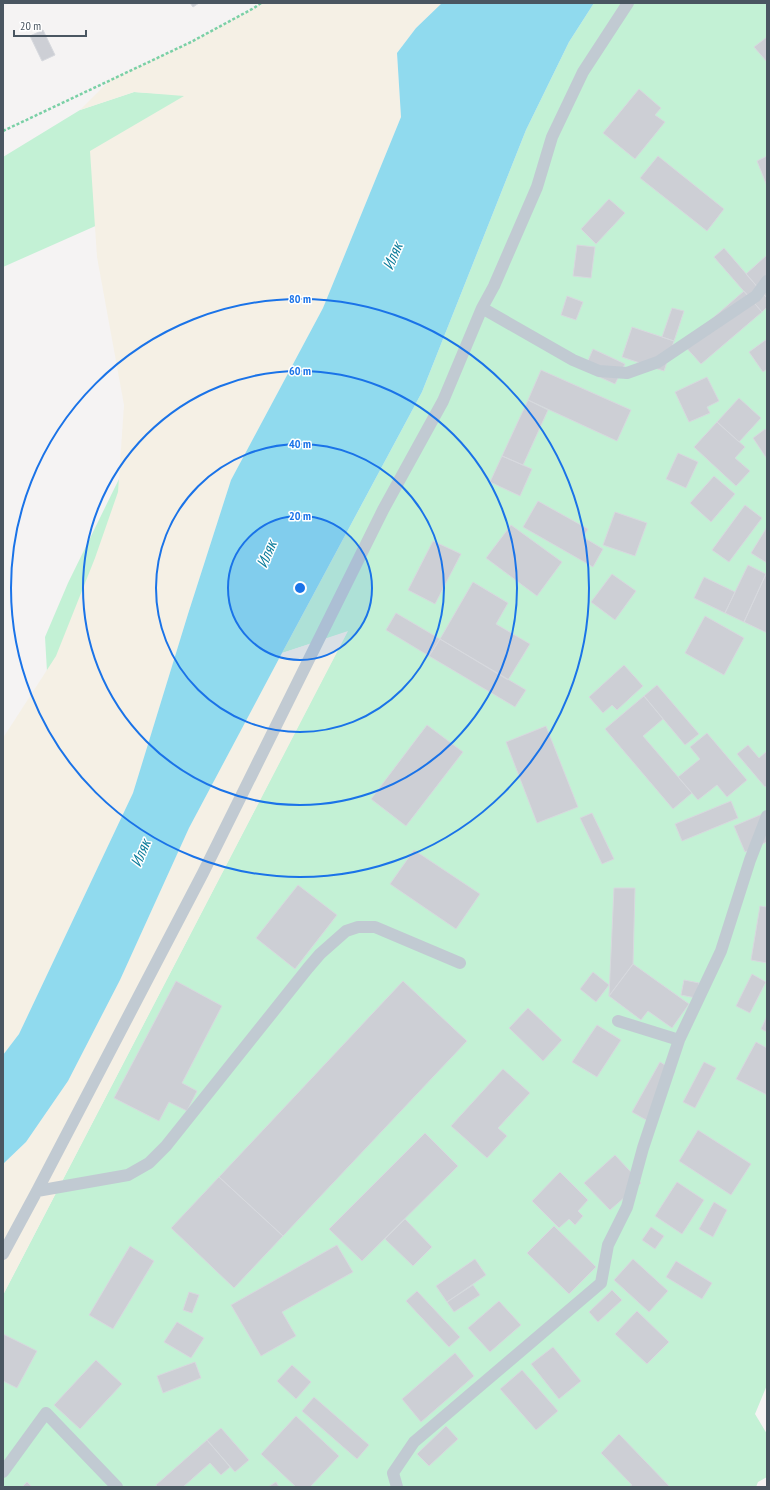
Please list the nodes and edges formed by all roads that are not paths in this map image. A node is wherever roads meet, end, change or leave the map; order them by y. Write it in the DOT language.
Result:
graph roads {
  1 [pos="628,3"];
  2 [pos="767,281"];
  3 [pos="482,308"];
  4 [pos="767,816"];
  5 [pos="460,963"];
  6 [pos="618,1021"];
  7 [pos="679,1040"];
  8 [pos="37,1191"];
  9 [pos="3,1254"];
  10 [pos="3,1472"];
  11 [pos="118,1487"];
  12 [pos="397,1487"];
  1 -- 3 [label="lane"];
  2 -- 3 [label="lane"];
  3 -- 8 [label="lane"];
  4 -- 7 [label="lane"];
  5 -- 8 [label="lane"];
  6 -- 7 [label="lane"];
  7 -- 12 [label="lane"];
  8 -- 9 [label="lane"];
  10 -- 11 [label="lane"];
}
